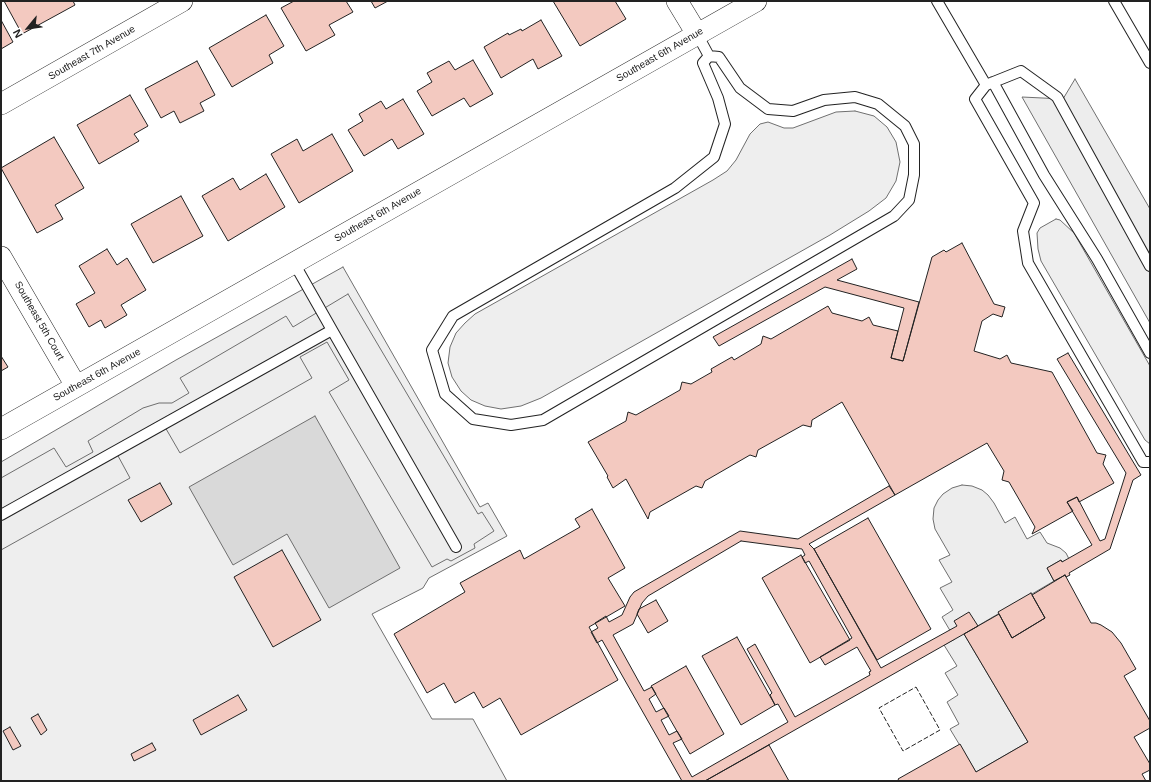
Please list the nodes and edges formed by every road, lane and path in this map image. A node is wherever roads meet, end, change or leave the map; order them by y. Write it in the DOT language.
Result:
graph roads {
  1 [pos="182,1"];
  2 [pos="677,1"];
  3 [pos="756,1"];
  4 [pos="937,1"];
  5 [pos="1114,1"];
  6 [pos="697,34"];
  7 [pos="709,56"];
  8 [pos="1150,63"];
  9 [pos="989,84"];
  10 [pos="1,104"];
  11 [pos="1,256"];
  12 [pos="294,263"];
  13 [pos="1150,266"];
  14 [pos="332,330"];
  15 [pos="1150,353"];
  16 [pos="76,386"];
  17 [pos="1,429"];
  18 [pos="1150,462"];
  19 [pos="1,515"];
  20 [pos="456,547"];
  1 -- 10 [label="street, Southeast 7th Avenue"];
  2 -- 6 [label="street"];
  3 -- 6 [label="street, Southeast 6th Avenue"];
  4 -- 9 [label="lane"];
  5 -- 8 [label="lane"];
  6 -- 7 [label="lane"];
  6 -- 12 [label="street, Southeast 6th Avenue"];
  7 -- 7 [label="lane"];
  9 -- 13 [label="lane"];
  9 -- 15 [label="lane"];
  9 -- 18 [label="lane"];
  11 -- 16 [label="street, Southeast 5th Court"];
  12 -- 14 [label="lane"];
  12 -- 16 [label="street, Southeast 6th Avenue"];
  14 -- 19 [label="lane"];
  14 -- 20 [label="lane"];
  16 -- 17 [label="street, Southeast 6th Avenue"];
}
